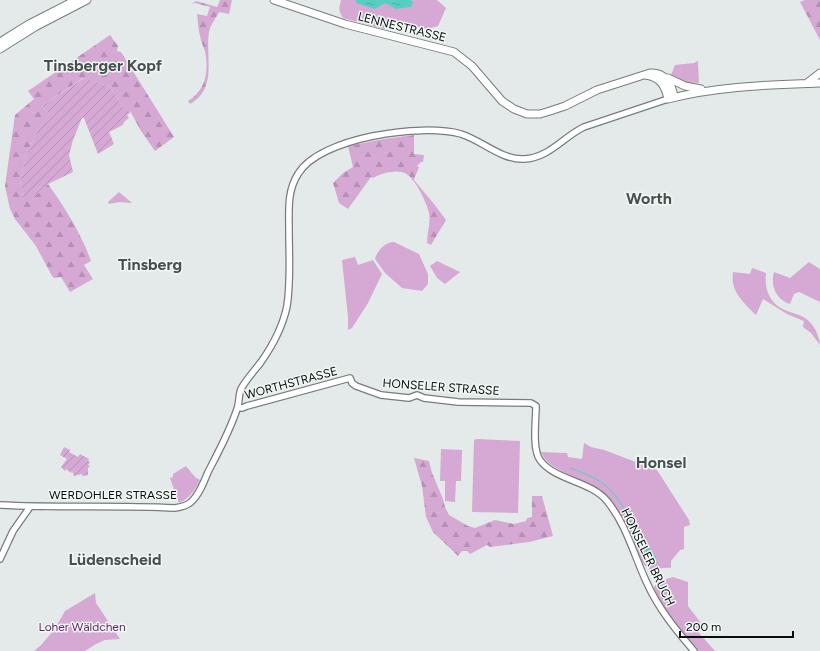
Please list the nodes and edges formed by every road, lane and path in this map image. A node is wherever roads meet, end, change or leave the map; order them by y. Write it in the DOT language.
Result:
graph roads {
  1 [pos="76,0"];
  2 [pos="86,0"];
  3 [pos="274,0"];
  4 [pos="42,20"];
  5 [pos="4,41"];
  6 [pos="0,49"];
  7 [pos="657,73"];
  8 [pos="820,73"];
  9 [pos="641,76"];
  10 [pos="820,83"];
  11 [pos="803,84"];
  12 [pos="709,91"];
  13 [pos="671,98"];
  14 [pos="350,378"];
  15 [pos="536,406"];
  16 [pos="238,407"];
  17 [pos="0,505"];
  18 [pos="30,507"];
  19 [pos="0,559"];
  20 [pos="694,651"];
  1 -- 4 [label="main road"];
  2 -- 4 [label="main road"];
  3 -- 9 [label="main road, LENNESTRASSE"];
  4 -- 5 [label="main road"];
  5 -- 6 [label="main road"];
  7 -- 9 [label="main road, LENNESTRASSE"];
  7 -- 12 [label="main road"];
  7 -- 13 [label="main road"];
  8 -- 11 [label="main road"];
  9 -- 13 [label="main road"];
  10 -- 11 [label="main road"];
  11 -- 12 [label="main road"];
  12 -- 13 [label="main road"];
  13 -- 16 [label="street, WERDOHLER STRASSE"];
  14 -- 15 [label="street, HONSELER STRASSE"];
  14 -- 16 [label="street, WORTHSTRASSE"];
  15 -- 20 [label="street, HONSELER BRUCH"];
  16 -- 18 [label="street, WERDOHLER STRASSE"];
  17 -- 18 [label="street, WERDOHLER STRASSE"];
  18 -- 19 [label="street"];
}
